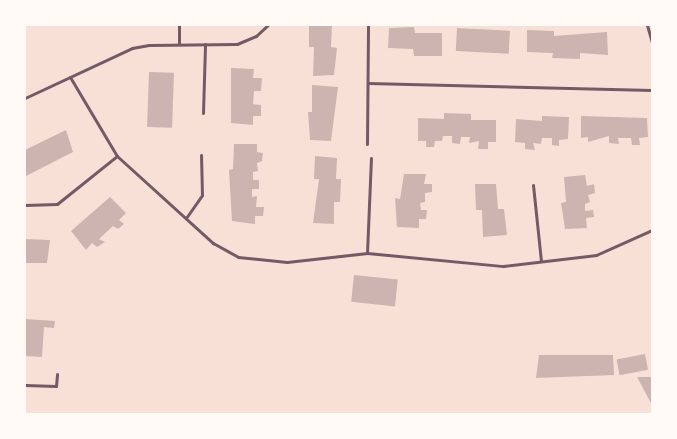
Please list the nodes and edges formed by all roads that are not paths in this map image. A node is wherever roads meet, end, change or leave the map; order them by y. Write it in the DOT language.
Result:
graph roads {
  1 [pos="179,25"];
  2 [pos="268,25"];
  3 [pos="368,25"];
  4 [pos="647,25"];
  5 [pos="652,43"];
  6 [pos="179,44"];
  7 [pos="205,44"];
  8 [pos="70,77"];
  9 [pos="368,83"];
  10 [pos="652,90"];
  11 [pos="25,98"];
  12 [pos="202,113"];
  13 [pos="367,144"];
  14 [pos="201,155"];
  15 [pos="117,156"];
  16 [pos="371,158"];
  17 [pos="533,184"];
  18 [pos="25,205"];
  19 [pos="186,218"];
  20 [pos="652,230"];
  21 [pos="367,253"];
  22 [pos="541,261"];
  23 [pos="57,374"];
  24 [pos="25,385"];
  1 -- 6 [label="lane"];
  2 -- 7 [label="lane"];
  3 -- 9 [label="lane"];
  4 -- 5 [label="lane"];
  6 -- 7 [label="lane"];
  6 -- 8 [label="lane"];
  7 -- 12 [label="lane"];
  8 -- 11 [label="lane"];
  8 -- 15 [label="lane"];
  9 -- 10 [label="lane"];
  9 -- 13 [label="lane"];
  14 -- 19 [label="lane"];
  15 -- 18 [label="lane"];
  15 -- 19 [label="lane"];
  16 -- 21 [label="lane"];
  17 -- 22 [label="lane"];
  19 -- 21 [label="lane"];
  20 -- 22 [label="lane"];
  21 -- 22 [label="lane"];
  23 -- 24 [label="lane"];
}
